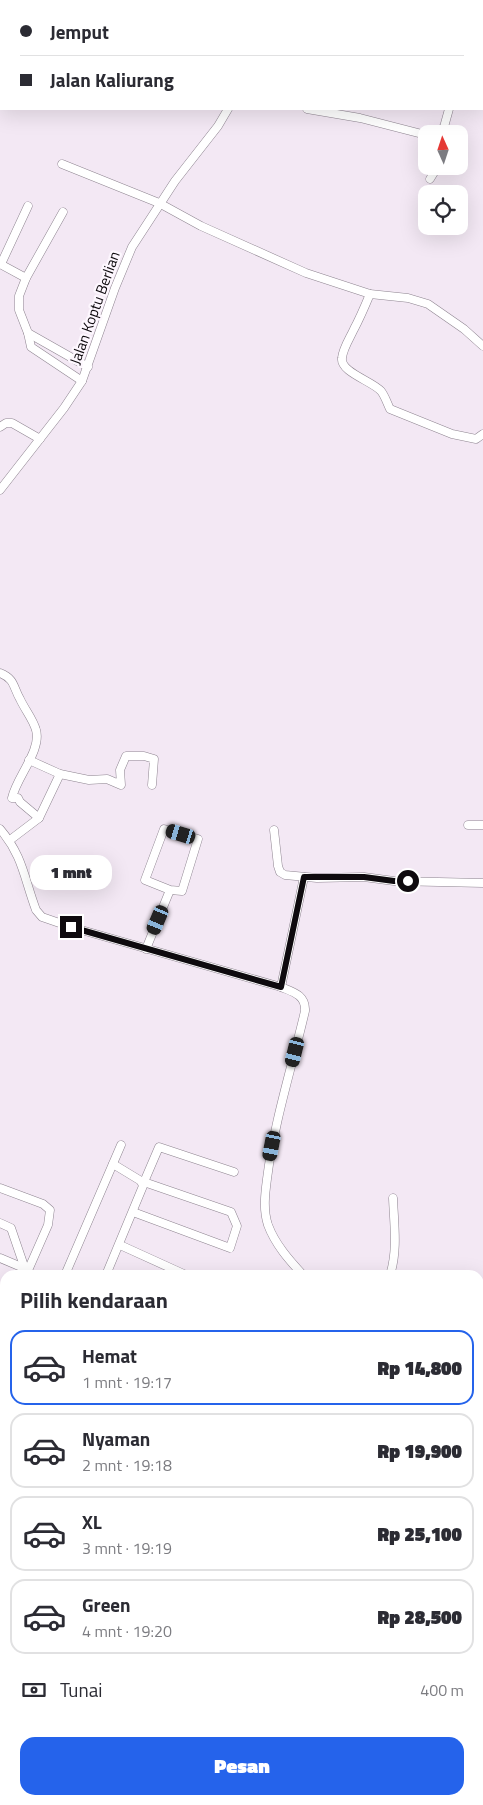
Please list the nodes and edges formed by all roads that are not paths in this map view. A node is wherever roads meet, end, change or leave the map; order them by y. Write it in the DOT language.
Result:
graph roads {
  1 [pos="227,110"];
  2 [pos="313,110"];
  3 [pos="449,110"];
  4 [pos="445,125"];
  5 [pos="418,133"];
  6 [pos="62,164"];
  7 [pos="432,175"];
  8 [pos="430,179"];
  9 [pos="159,203"];
  10 [pos="28,206"];
  11 [pos="64,212"];
  12 [pos="0,264"];
  13 [pos="26,278"];
  14 [pos="370,294"];
  15 [pos="28,333"];
  16 [pos="483,346"];
  17 [pos="88,367"];
  18 [pos="82,381"];
  19 [pos="0,427"];
  20 [pos="483,434"];
  21 [pos="40,439"];
  22 [pos="0,490"];
  23 [pos="0,673"];
  24 [pos="29,760"];
  25 [pos="60,774"];
  26 [pos="152,785"];
  27 [pos="39,818"];
  28 [pos="468,825"];
  29 [pos="483,825"];
  30 [pos="0,829"];
  31 [pos="274,830"];
  32 [pos="10,840"];
  33 [pos="304,877"];
  34 [pos="483,883"];
  35 [pos="170,890"];
  36 [pos="146,949"];
  37 [pos="281,987"];
  38 [pos="121,1145"];
  39 [pos="113,1164"];
  40 [pos="234,1172"];
  41 [pos="143,1182"];
  42 [pos="0,1188"];
  43 [pos="393,1198"];
  44 [pos="133,1212"];
  45 [pos="0,1223"];
  46 [pos="120,1245"];
  47 [pos="0,1258"];
  48 [pos="24,1270"];
  49 [pos="26,1270"];
  50 [pos="26,1270"];
  51 [pos="67,1270"];
  52 [pos="111,1270"];
  53 [pos="171,1270"];
  54 [pos="298,1270"];
  55 [pos="391,1270"];
  1 -- 9 [label="street, Jalan Koptu Berlian"];
  2 -- 5 [label="street"];
  3 -- 4 [label="street"];
  6 -- 9 [label="street"];
  7 -- 8 [label="street"];
  9 -- 14 [label="street"];
  9 -- 17 [label="street, Jalan Koptu Berlian"];
  10 -- 12 [label="street"];
  11 -- 13 [label="street"];
  12 -- 13 [label="street"];
  13 -- 15 [label="street"];
  14 -- 16 [label="street"];
  14 -- 20 [label="street"];
  15 -- 17 [label="street"];
  15 -- 18 [label="street"];
  17 -- 18 [label="street, Jalan Koptu Berlian"];
  18 -- 21 [label="street, Jalan Koptu Berlian"];
  19 -- 21 [label="street"];
  21 -- 22 [label="street, Jalan Koptu Berlian"];
  23 -- 24 [label="street"];
  24 -- 25 [label="street"];
  24 -- 27 [label="street"];
  25 -- 26 [label="street"];
  25 -- 27 [label="street"];
  27 -- 32 [label="street"];
  28 -- 29 [label="street"];
  30 -- 32 [label="street"];
  31 -- 33 [label="street"];
  32 -- 36 [label="street"];
  33 -- 34 [label="street"];
  33 -- 37 [label="street"];
  35 -- 35 [label="street"];
  35 -- 36 [label="street"];
  36 -- 37 [label="street"];
  37 -- 54 [label="street"];
  38 -- 39 [label="street"];
  39 -- 41 [label="street"];
  39 -- 51 [label="street"];
  40 -- 41 [label="street"];
  41 -- 44 [label="street"];
  41 -- 44 [label="street"];
  42 -- 49 [label="street"];
  43 -- 55 [label="street"];
  44 -- 46 [label="street"];
  45 -- 50 [label="street"];
  46 -- 52 [label="street"];
  46 -- 53 [label="street"];
  47 -- 48 [label="street"];
}
